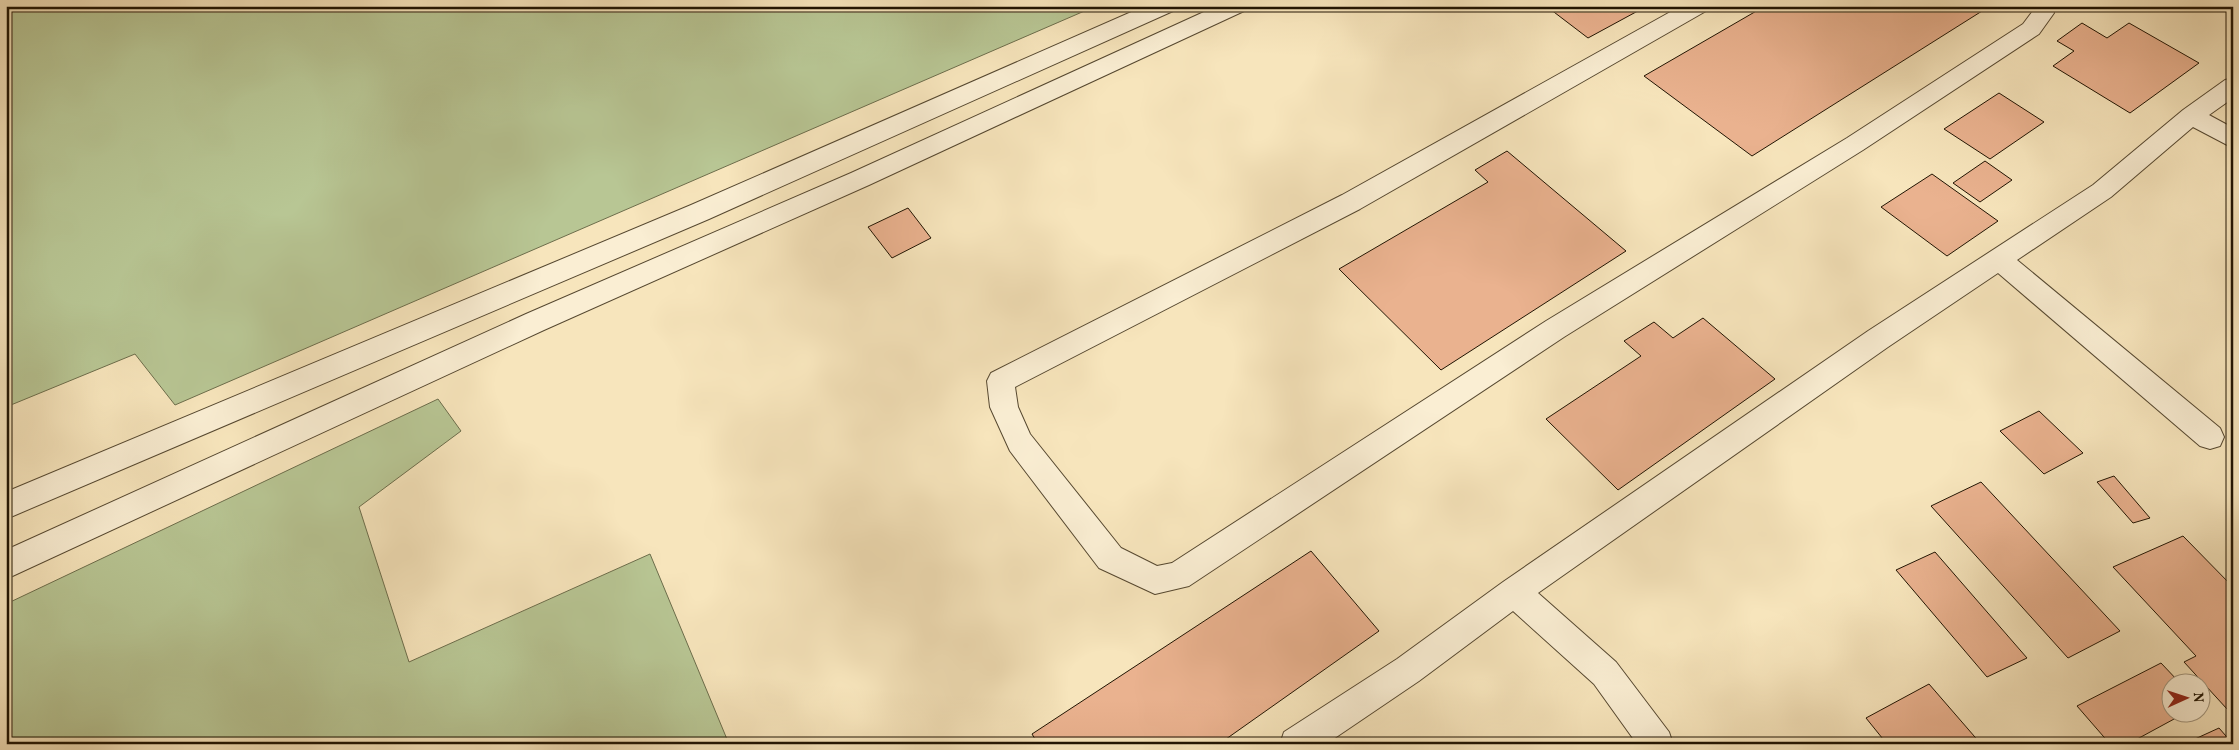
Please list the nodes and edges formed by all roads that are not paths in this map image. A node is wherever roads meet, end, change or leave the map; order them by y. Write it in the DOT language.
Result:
graph roads {
  1 [pos="1165,6"];
  2 [pos="1236,6"];
  3 [pos="1698,6"];
  4 [pos="2042,6"];
  5 [pos="2233,86"];
  6 [pos="2191,116"];
  7 [pos="2233,139"];
  8 [pos="2000,260"];
  9 [pos="2210,437"];
  10 [pos="6,506"];
  11 [pos="6,565"];
  12 [pos="1514,592"];
  13 [pos="1296,744"];
  14 [pos="1657,744"];
  1 -- 10 [label="street"];
  2 -- 11 [label="street"];
  3 -- 4 [label="street"];
  5 -- 6 [label="street"];
  6 -- 7 [label="street"];
  6 -- 8 [label="street"];
  8 -- 9 [label="street"];
  8 -- 12 [label="street"];
  12 -- 13 [label="street"];
  12 -- 14 [label="street"];
}
